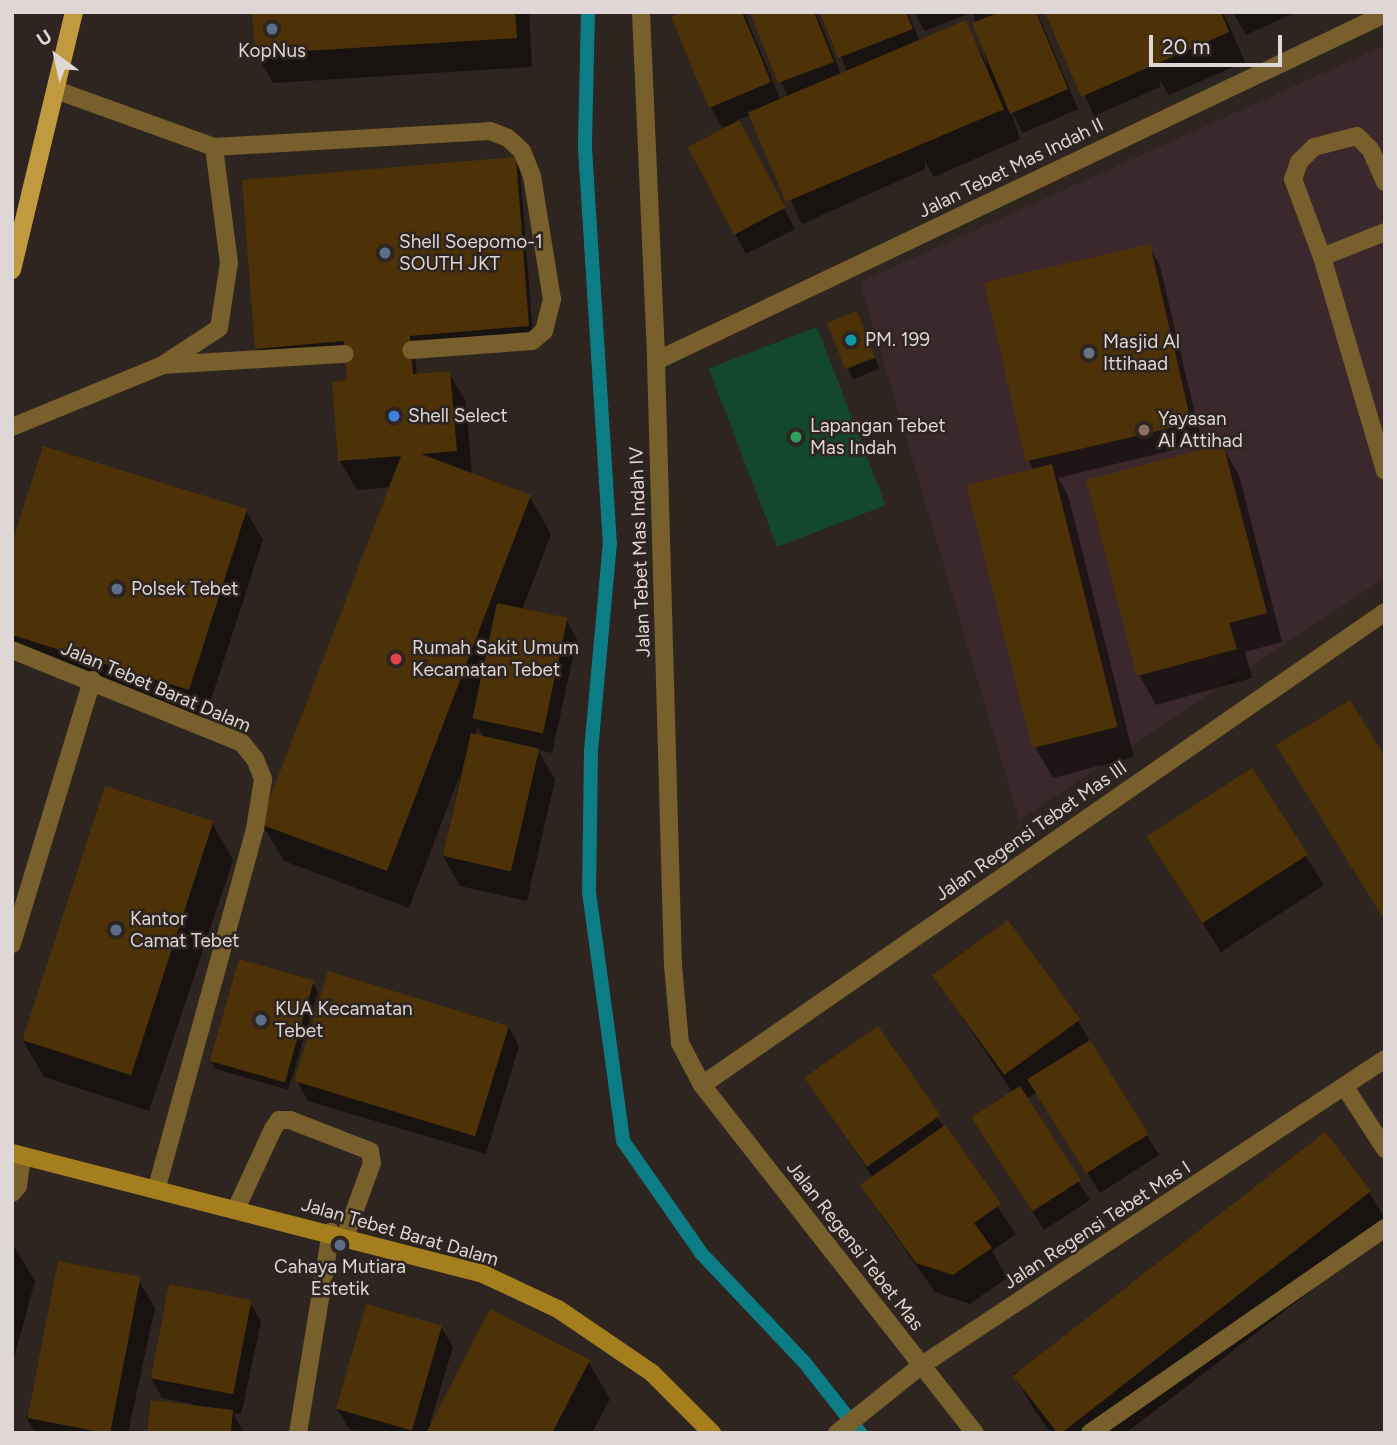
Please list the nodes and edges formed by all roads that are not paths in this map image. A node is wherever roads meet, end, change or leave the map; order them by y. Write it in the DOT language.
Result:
graph roads {
  1 [pos="74,12"];
  2 [pos="640,12"];
  3 [pos="1385,14"];
  4 [pos="1358,18"];
  5 [pos="56,90"];
  6 [pos="214,147"];
  7 [pos="1385,182"];
  8 [pos="1385,232"];
  9 [pos="1322,257"];
  10 [pos="12,270"];
  11 [pos="411,349"];
  12 [pos="345,354"];
  13 [pos="656,361"];
  14 [pos="161,366"];
  15 [pos="12,427"];
  16 [pos="1385,471"];
  17 [pos="1385,612"];
  18 [pos="12,650"];
  19 [pos="92,680"];
  20 [pos="12,944"];
  21 [pos="1385,1059"];
  22 [pos="702,1085"];
  23 [pos="1345,1087"];
  24 [pos="1385,1149"];
  25 [pos="17,1155"];
  26 [pos="156,1190"];
  27 [pos="12,1193"];
  28 [pos="236,1209"];
  29 [pos="1385,1228"];
  30 [pos="338,1234"];
  31 [pos="922,1365"];
  32 [pos="298,1433"];
  33 [pos="712,1433"];
  34 [pos="837,1433"];
  35 [pos="975,1433"];
  36 [pos="1090,1433"];
  1 -- 5 [label="main road"];
  2 -- 13 [label="street, Jalan Tebet Mas Indah IV"];
  3 -- 4 [label="street, Jalan Tebet Mas Indah II"];
  4 -- 13 [label="street, Jalan Tebet Mas Indah II"];
  5 -- 6 [label="street"];
  5 -- 10 [label="main road"];
  6 -- 11 [label="street"];
  6 -- 14 [label="street"];
  7 -- 9 [label="street"];
  8 -- 9 [label="street"];
  9 -- 16 [label="street"];
  12 -- 14 [label="street"];
  13 -- 22 [label="street, Jalan Tebet Mas Indah IV"];
  14 -- 15 [label="street"];
  17 -- 22 [label="street, Jalan Regensi Tebet Mas III"];
  18 -- 19 [label="street, Jalan Tebet Barat Dalam"];
  19 -- 20 [label="street"];
  19 -- 26 [label="street, Jalan Tebet Barat Dalam"];
  21 -- 23 [label="street, Jalan Regensi Tebet Mas I"];
  22 -- 31 [label="street, Jalan Regensi Tebet Mas"];
  23 -- 24 [label="street"];
  23 -- 31 [label="street, Jalan Regensi Tebet Mas I"];
  25 -- 26 [label="street, Jalan Tebet Barat Dalam"];
  25 -- 27 [label="street"];
  26 -- 28 [label="street, Jalan Tebet Barat Dalam"];
  28 -- 30 [label="street, Jalan Tebet Barat Dalam"];
  28 -- 30 [label="street"];
  29 -- 36 [label="street"];
  30 -- 32 [label="street"];
  30 -- 33 [label="street, Jalan Tebet Barat Dalam"];
  31 -- 34 [label="street, Jalan Regensi Tebet Mas I"];
  31 -- 35 [label="street, Jalan Regensi Tebet Mas"];
}
